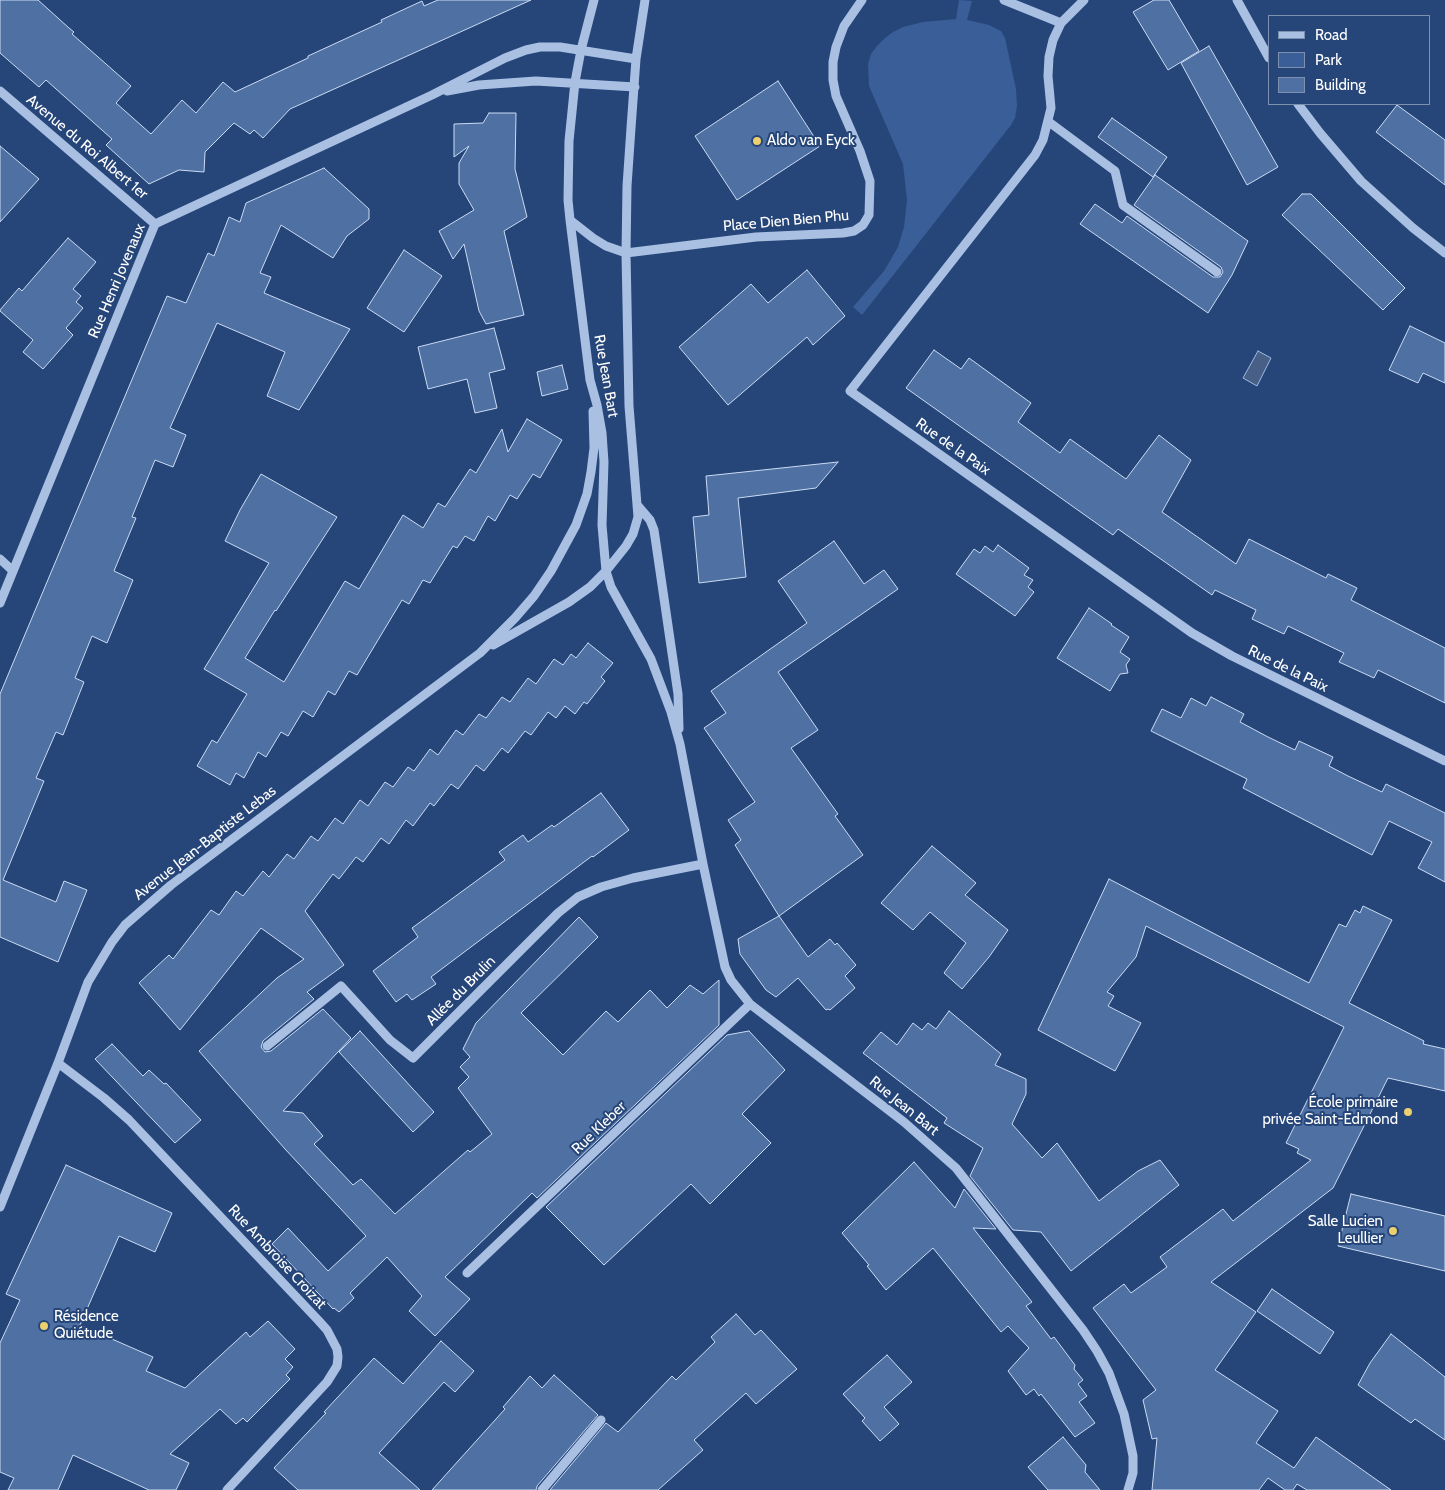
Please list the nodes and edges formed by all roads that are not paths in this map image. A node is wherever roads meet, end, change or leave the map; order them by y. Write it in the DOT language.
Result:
graph roads {
  1 [pos="594,0"];
  2 [pos="645,0"];
  3 [pos="862,0"];
  4 [pos="1004,0"];
  5 [pos="1084,0"];
  6 [pos="1237,0"];
  7 [pos="1061,23"];
  8 [pos="581,50"];
  9 [pos="1268,56"];
  10 [pos="636,59"];
  11 [pos="575,82"];
  12 [pos="634,87"];
  13 [pos="0,91"];
  14 [pos="432,95"];
  15 [pos="1299,105"];
  16 [pos="1049,122"];
  17 [pos="570,220"];
  18 [pos="155,224"];
  19 [pos="626,253"];
  20 [pos="1445,253"];
  21 [pos="1217,272"];
  22 [pos="590,380"];
  23 [pos="638,506"];
  24 [pos="0,559"];
  25 [pos="13,571"];
  26 [pos="606,572"];
  27 [pos="0,603"];
  28 [pos="480,653"];
  29 [pos="680,744"];
  30 [pos="1445,761"];
  31 [pos="703,864"];
  32 [pos="750,1004"];
  33 [pos="267,1046"];
  34 [pos="58,1063"];
  35 [pos="0,1207"];
  36 [pos="467,1273"];
  37 [pos="601,1420"];
  38 [pos="227,1490"];
  39 [pos="542,1490"];
  40 [pos="1128,1490"];
  1 -- 8 [label="street, Rue Jean Bart"];
  2 -- 10 [label="street, Rue Jean Bart"];
  3 -- 19 [label="street, Place Dien Bien Phu"];
  4 -- 7 [label="street"];
  5 -- 7 [label="street, Rue de la Paix"];
  6 -- 9 [label="street"];
  7 -- 16 [label="street, Rue de la Paix"];
  8 -- 10 [label="street, Rue Henri Jovenaux"];
  8 -- 11 [label="street, Rue Jean Bart"];
  8 -- 14 [label="street, Rue Henri Jovenaux"];
  10 -- 12 [label="street, Rue Jean Bart"];
  11 -- 12 [label="street, Rue Henri Jovenaux"];
  11 -- 14 [label="street, Rue Henri Jovenaux"];
  11 -- 17 [label="street, Rue Jean Bart"];
  12 -- 19 [label="street, Rue Jean Bart"];
  13 -- 18 [label="street, Avenue du Roi Albert 1er"];
  14 -- 18 [label="street, Rue Henri Jovenaux"];
  15 -- 20 [label="street"];
  16 -- 21 [label="street"];
  16 -- 30 [label="street, Rue de la Paix"];
  17 -- 19 [label="street, Place Dien Bien Phu"];
  17 -- 22 [label="street, Rue Jean Bart"];
  18 -- 25 [label="street, Rue Henri Jovenaux"];
  19 -- 23 [label="street, Rue Jean Bart"];
  22 -- 26 [label="street, Rue Jean Bart"];
  22 -- 28 [label="street, Avenue Jean-Baptiste Lebas"];
  23 -- 26 [label="street, Avenue Jean-Baptiste Lebas"];
  23 -- 29 [label="street, Rue Jean Bart"];
  24 -- 25 [label="street"];
  25 -- 27 [label="street, Rue Henri Jovenaux"];
  26 -- 28 [label="street, Avenue Jean-Baptiste Lebas"];
  26 -- 29 [label="street, Rue Jean Bart"];
  28 -- 34 [label="street, Avenue Jean-Baptiste Lebas"];
  29 -- 31 [label="street, Rue Jean Bart"];
  31 -- 32 [label="street, Rue Jean Bart"];
  31 -- 33 [label="street, Allée du Brulin"];
  32 -- 36 [label="street, Rue Kleber"];
  32 -- 40 [label="street, Rue Jean Bart"];
  34 -- 35 [label="street, Avenue Jean-Baptiste Lebas"];
  34 -- 38 [label="street, Rue Ambroise Croizat"];
  37 -- 39 [label="street"];
}
